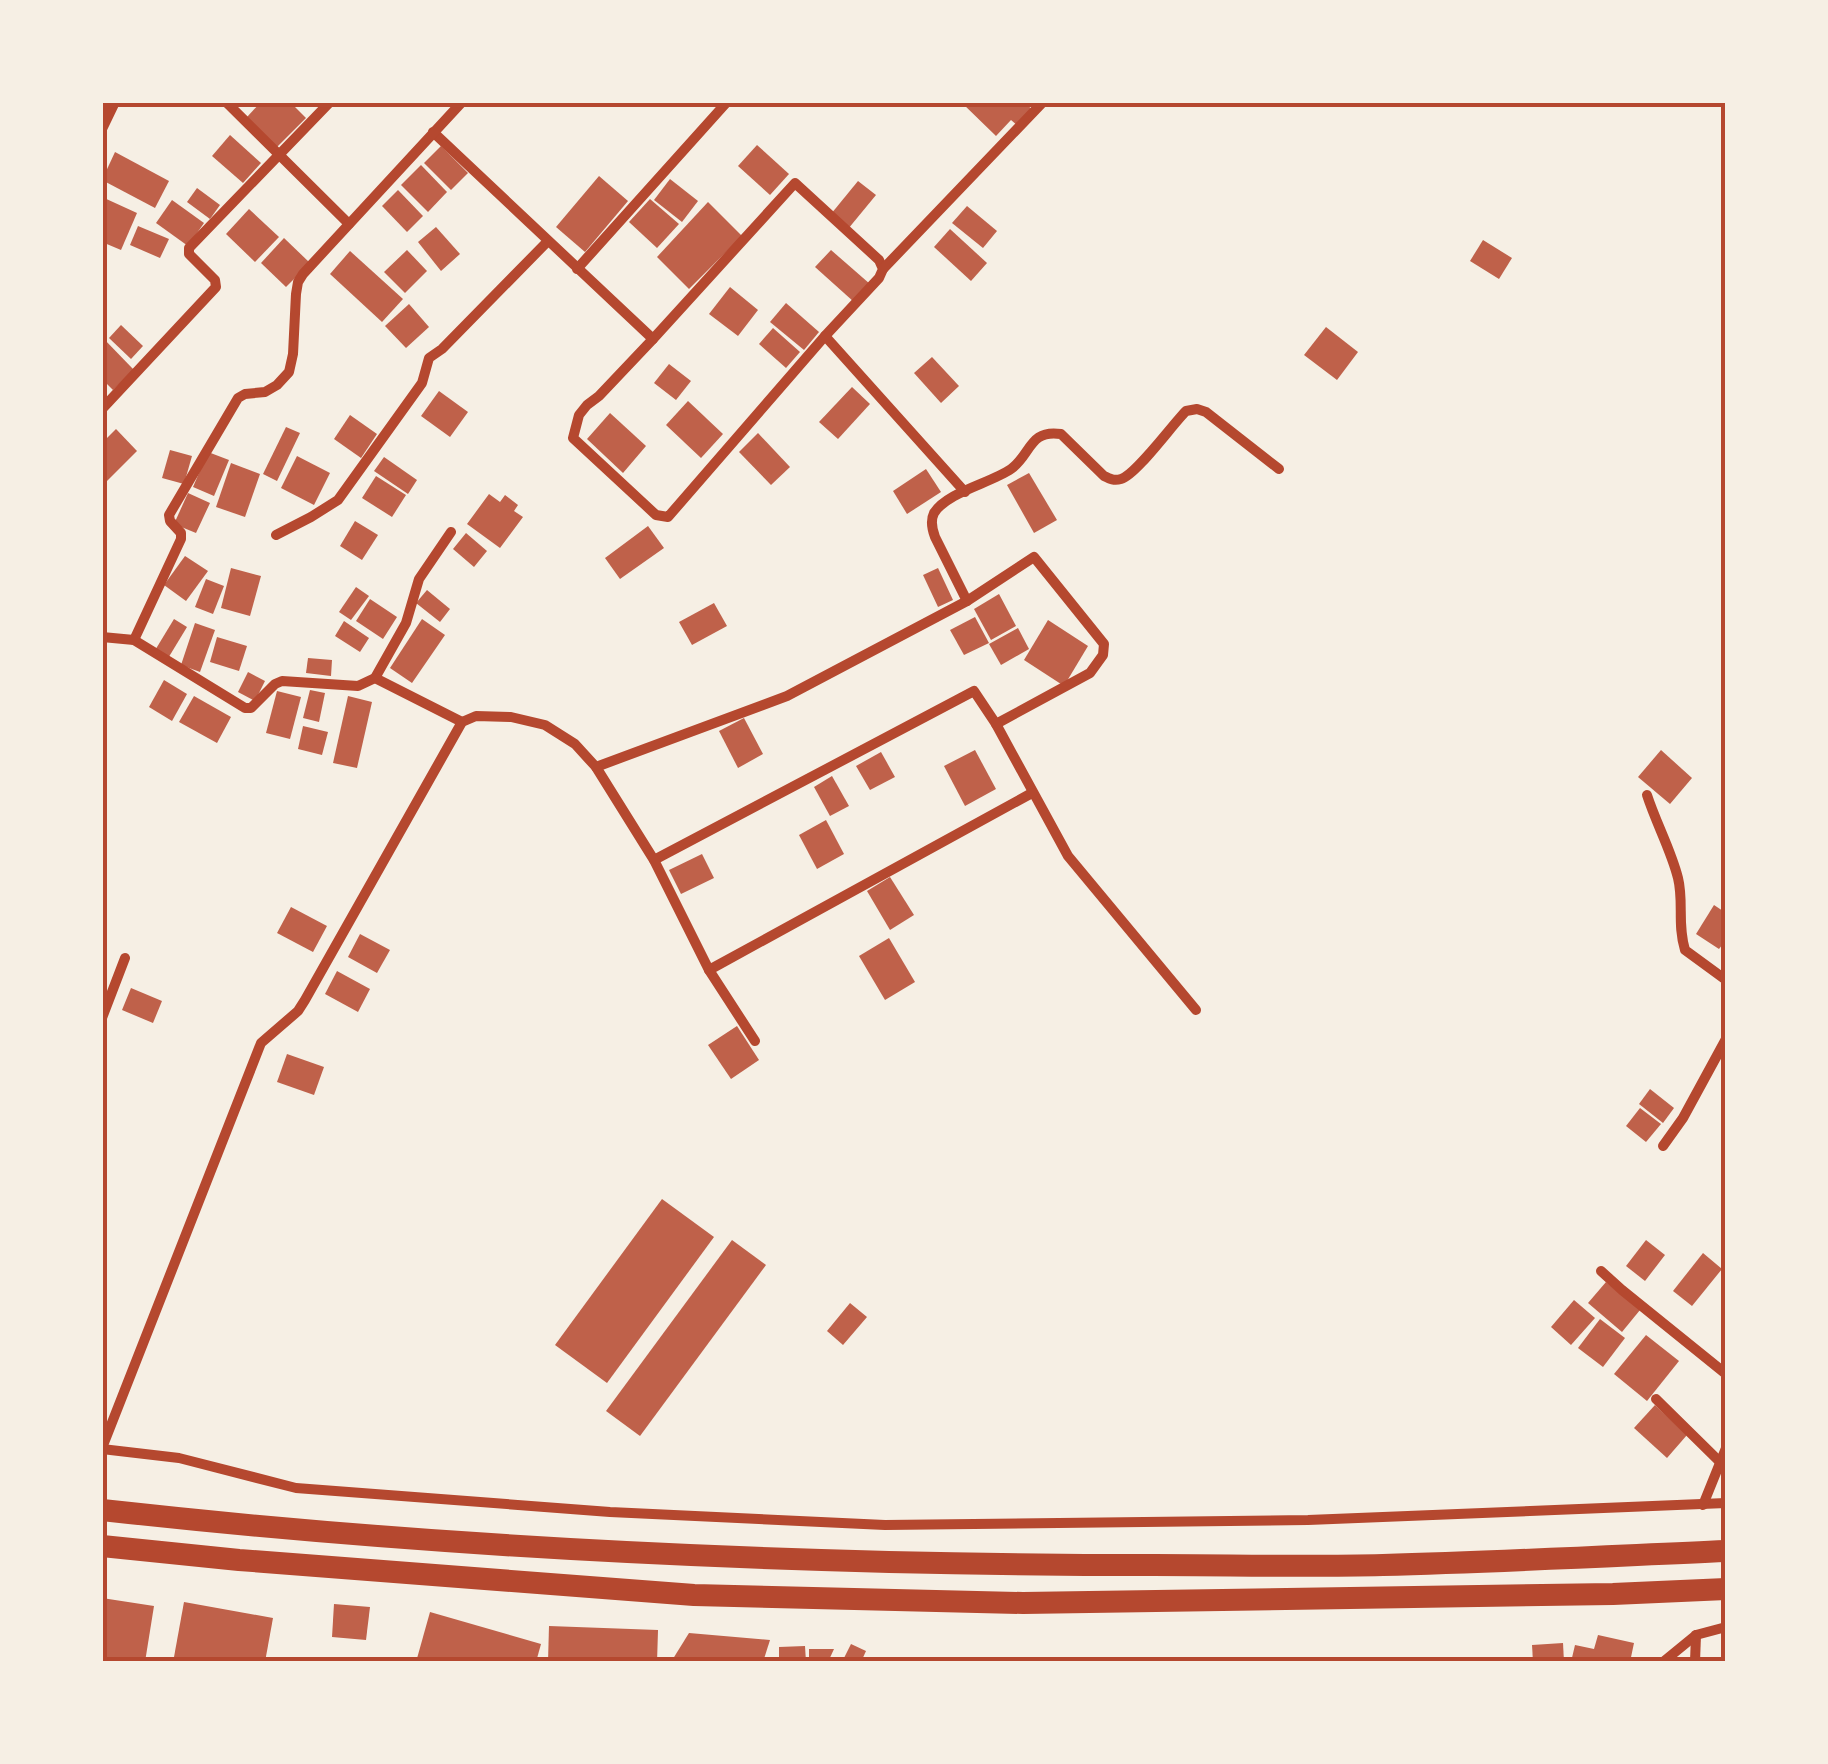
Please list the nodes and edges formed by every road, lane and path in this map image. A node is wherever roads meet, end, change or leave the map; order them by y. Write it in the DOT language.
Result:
graph roads {
  1 [pos="116,102"];
  2 [pos="226,102"];
  3 [pos="330,102"];
  4 [pos="462,102"];
  5 [pos="727,102"];
  6 [pos="1043,102"];
  7 [pos="102,129"];
  8 [pos="433,132"];
  9 [pos="280,155"];
  10 [pos="349,224"];
  11 [pos="548,242"];
  12 [pos="577,269"];
  13 [pos="883,269"];
  14 [pos="825,336"];
  15 [pos="653,340"];
  16 [pos="102,410"];
  17 [pos="1279,470"];
  18 [pos="965,492"];
  19 [pos="451,532"];
  20 [pos="276,536"];
  21 [pos="968,601"];
  22 [pos="102,637"];
  23 [pos="134,640"];
  24 [pos="375,678"];
  25 [pos="462,722"];
  26 [pos="996,724"];
  27 [pos="596,767"];
  28 [pos="1032,793"];
  29 [pos="1647,795"];
  30 [pos="654,860"];
  31 [pos="125,958"];
  32 [pos="709,970"];
  33 [pos="1726,980"];
  34 [pos="1196,1010"];
  35 [pos="102,1018"];
  36 [pos="755,1041"];
  37 [pos="1724,1048"];
  38 [pos="1663,1146"];
  39 [pos="1602,1271"];
  40 [pos="1726,1374"];
  41 [pos="1656,1399"];
  42 [pos="102,1448"];
  43 [pos="1726,1448"];
  44 [pos="1720,1461"];
  45 [pos="1726,1503"];
  46 [pos="1704,1505"];
  47 [pos="102,1510"];
  48 [pos="102,1546"];
  49 [pos="1726,1551"];
  50 [pos="1726,1589"];
  51 [pos="1726,1627"];
  52 [pos="1696,1635"];
  53 [pos="1663,1662"];
  54 [pos="1695,1662"];
  1 -- 7 [label="street"];
  2 -- 9 [label="street"];
  3 -- 9 [label="street"];
  4 -- 8 [label="street"];
  5 -- 12 [label="street"];
  6 -- 13 [label="street"];
  8 -- 10 [label="street"];
  8 -- 11 [label="street"];
  9 -- 10 [label="street"];
  9 -- 16 [label="street"];
  10 -- 23 [label="street"];
  11 -- 12 [label="street"];
  11 -- 20 [label="street"];
  12 -- 15 [label="street"];
  13 -- 14 [label="street"];
  13 -- 15 [label="street"];
  14 -- 15 [label="street"];
  14 -- 18 [label="street"];
  17 -- 18 [label="street"];
  18 -- 21 [label="street"];
  19 -- 24 [label="street"];
  21 -- 26 [label="street"];
  21 -- 27 [label="street"];
  22 -- 23 [label="street"];
  23 -- 24 [label="street"];
  24 -- 25 [label="street"];
  25 -- 27 [label="street"];
  25 -- 42 [label="street"];
  26 -- 28 [label="street"];
  26 -- 30 [label="street"];
  27 -- 30 [label="street"];
  28 -- 32 [label="street"];
  28 -- 34 [label="street"];
  29 -- 33 [label="street"];
  30 -- 32 [label="street"];
  31 -- 35 [label="street"];
  32 -- 36 [label="street"];
  37 -- 38 [label="street"];
  39 -- 40 [label="street"];
  41 -- 44 [label="street"];
  42 -- 46 [label="street"];
  43 -- 44 [label="street"];
  44 -- 46 [label="street"];
  45 -- 46 [label="street"];
  47 -- 49 [label="highway"];
  48 -- 50 [label="highway"];
  51 -- 52 [label="street"];
  52 -- 53 [label="street"];
  52 -- 54 [label="street"];
}
